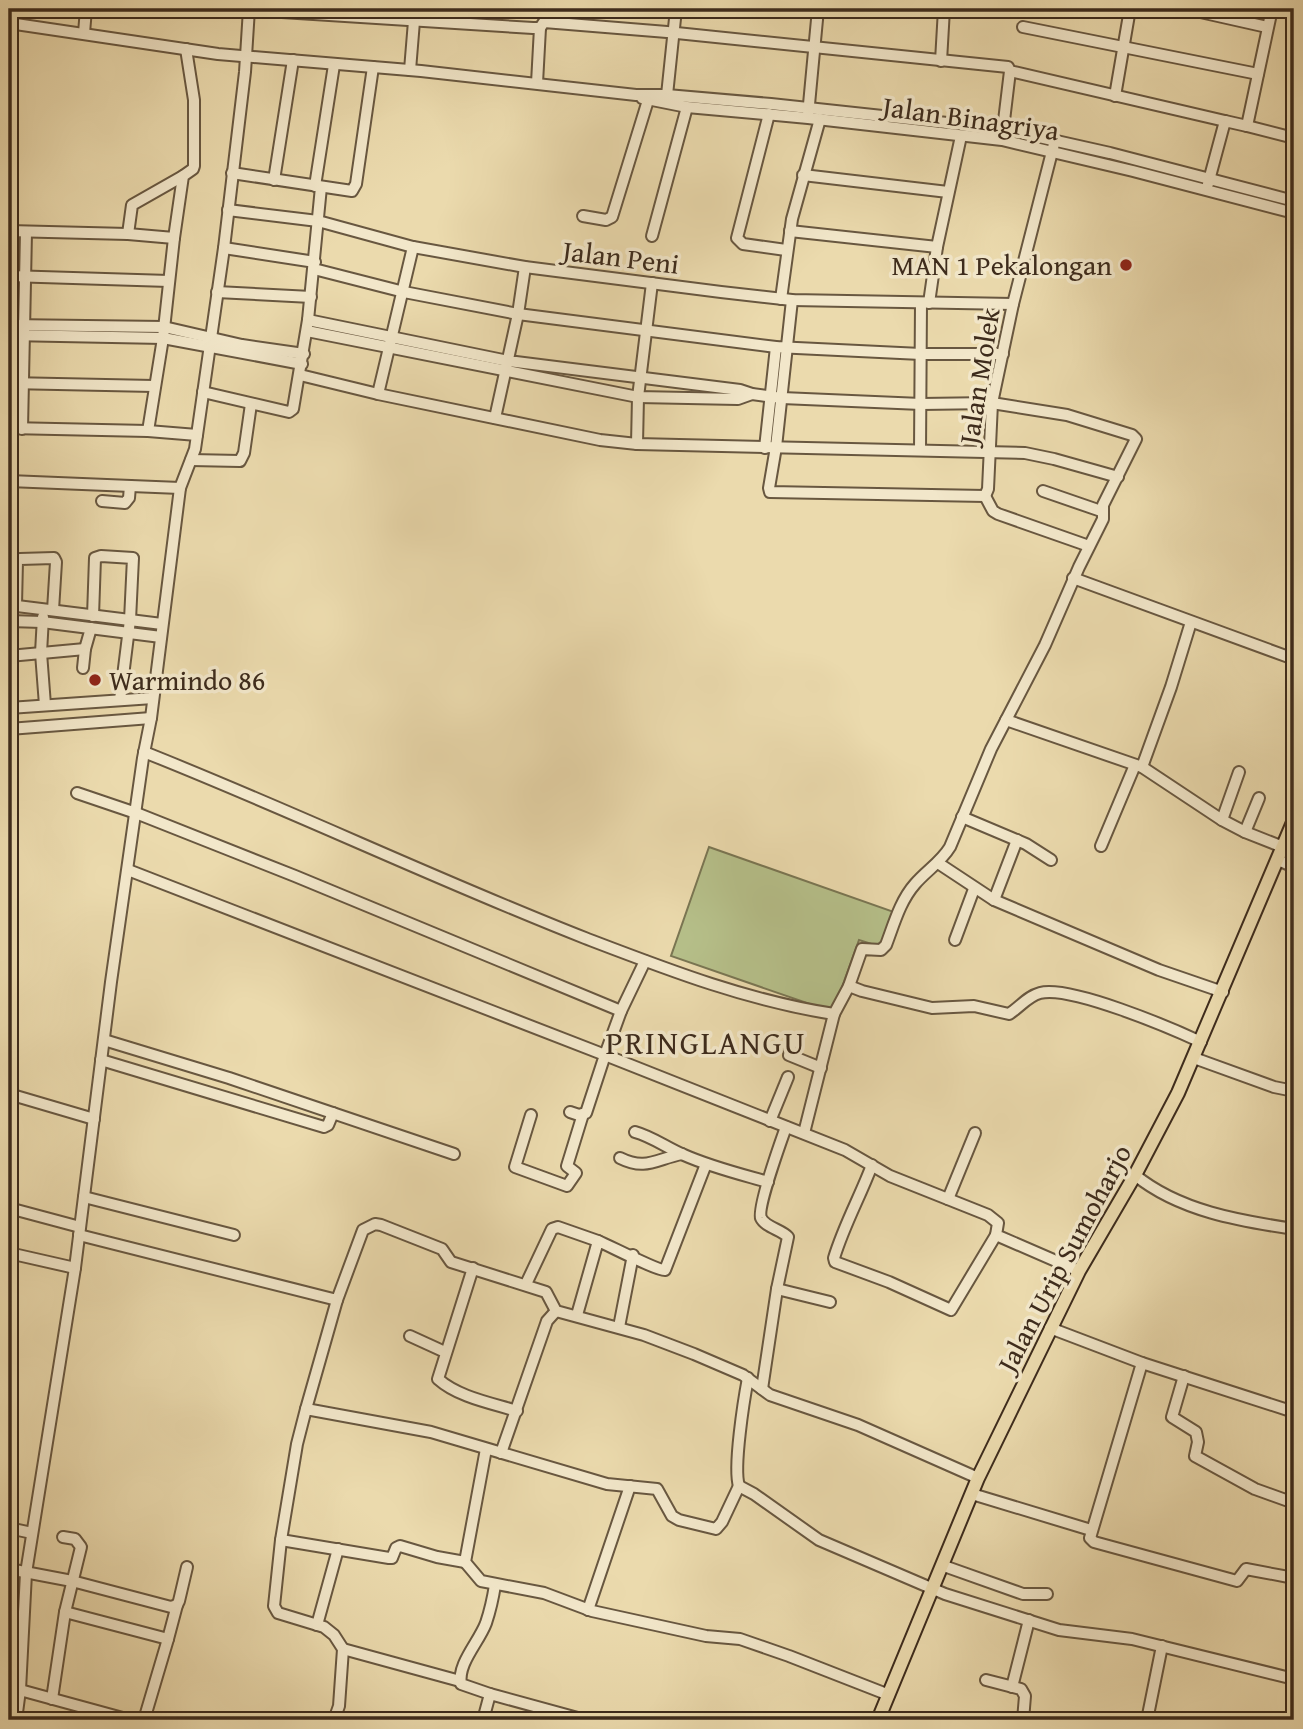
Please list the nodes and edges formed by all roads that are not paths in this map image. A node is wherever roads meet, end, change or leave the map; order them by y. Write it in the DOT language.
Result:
graph roads {
  1 [pos="86,9"];
  2 [pos="249,9"];
  3 [pos="676,9"];
  4 [pos="818,9"];
  5 [pos="943,9"];
  6 [pos="1130,9"];
  7 [pos="1187,9"];
  8 [pos="1272,9"];
  9 [pos="415,14"];
  10 [pos="9,23"];
  11 [pos="1023,27"];
  12 [pos="1267,27"];
  13 [pos="540,28"];
  14 [pos="83,33"];
  15 [pos="673,33"];
  16 [pos="1124,45"];
  17 [pos="815,48"];
  18 [pos="186,49"];
  19 [pos="246,56"];
  20 [pos="293,60"];
  21 [pos="941,61"];
  22 [pos="334,65"];
  23 [pos="373,67"];
  24 [pos="410,70"];
  25 [pos="1010,71"];
  26 [pos="1258,74"];
  27 [pos="537,83"];
  28 [pos="667,95"];
  29 [pos="1115,96"];
  30 [pos="649,98"];
  31 [pos="727,105"];
  32 [pos="687,107"];
  33 [pos="769,114"];
  34 [pos="812,115"];
  35 [pos="1225,121"];
  36 [pos="940,122"];
  37 [pos="1247,126"];
  38 [pos="1003,129"];
  39 [pos="939,134"];
  40 [pos="961,136"];
  41 [pos="1294,138"];
  42 [pos="1053,146"];
  43 [pos="232,173"];
  44 [pos="803,175"];
  45 [pos="183,176"];
  46 [pos="274,180"];
  47 [pos="1208,185"];
  48 [pos="318,186"];
  49 [pos="948,192"];
  50 [pos="1272,200"];
  51 [pos="1294,201"];
  52 [pos="228,210"];
  53 [pos="1294,213"];
  54 [pos="583,216"];
  55 [pos="318,221"];
  56 [pos="790,231"];
  57 [pos="9,232"];
  58 [pos="26,232"];
  59 [pos="128,234"];
  60 [pos="652,236"];
  61 [pos="174,238"];
  62 [pos="413,247"];
  63 [pos="937,247"];
  64 [pos="224,248"];
  65 [pos="786,250"];
  66 [pos="314,265"];
  67 [pos="525,267"];
  68 [pos="9,276"];
  69 [pos="26,276"];
  70 [pos="169,281"];
  71 [pos="652,283"];
  72 [pos="217,292"];
  73 [pos="404,292"];
  74 [pos="311,298"];
  75 [pos="786,299"];
  76 [pos="925,303"];
  77 [pos="1013,304"];
  78 [pos="518,314"];
  79 [pos="9,325"];
  80 [pos="308,325"];
  81 [pos="25,330"];
  82 [pos="646,331"];
  83 [pos="164,332"];
  84 [pos="9,335"];
  85 [pos="210,341"];
  86 [pos="391,343"];
  87 [pos="782,348"];
  88 [pos="921,354"];
  89 [pos="1003,354"];
  90 [pos="302,364"];
  91 [pos="507,367"];
  92 [pos="641,378"];
  93 [pos="9,383"];
  94 [pos="22,383"];
  95 [pos="154,386"];
  96 [pos="203,392"];
  97 [pos="378,394"];
  98 [pos="752,394"];
  99 [pos="638,397"];
  100 [pos="777,398"];
  101 [pos="992,402"];
  102 [pos="251,404"];
  103 [pos="921,404"];
  104 [pos="495,418"];
  105 [pos="9,428"];
  106 [pos="22,429"];
  107 [pos="148,431"];
  108 [pos="197,435"];
  109 [pos="637,444"];
  110 [pos="771,447"];
  111 [pos="920,450"];
  112 [pos="989,451"];
  113 [pos="191,460"];
  114 [pos="1118,477"];
  115 [pos="9,481"];
  116 [pos="130,486"];
  117 [pos="180,488"];
  118 [pos="1043,491"];
  119 [pos="986,499"];
  120 [pos="102,501"];
  121 [pos="1101,511"];
  122 [pos="1088,546"];
  123 [pos="1073,578"];
  124 [pos="12,605"];
  125 [pos="45,614"];
  126 [pos="93,616"];
  127 [pos="9,621"];
  128 [pos="1191,622"];
  129 [pos="162,624"];
  130 [pos="130,627"];
  131 [pos="91,628"];
  132 [pos="161,637"];
  133 [pos="85,649"];
  134 [pos="41,653"];
  135 [pos="9,656"];
  136 [pos="1294,659"];
  137 [pos="83,668"];
  138 [pos="153,698"];
  139 [pos="120,700"];
  140 [pos="45,705"];
  141 [pos="9,708"];
  142 [pos="152,718"];
  143 [pos="1006,720"];
  144 [pos="9,729"];
  145 [pos="144,752"];
  146 [pos="1138,766"];
  147 [pos="1239,772"];
  148 [pos="77,793"];
  149 [pos="1259,799"];
  150 [pos="136,813"];
  151 [pos="962,817"];
  152 [pos="1222,820"];
  153 [pos="1294,820"];
  154 [pos="1245,832"];
  155 [pos="1017,840"];
  156 [pos="1101,846"];
  157 [pos="1283,848"];
  158 [pos="1051,860"];
  159 [pos="1278,860"];
  160 [pos="938,863"];
  161 [pos="1294,867"];
  162 [pos="128,870"];
  163 [pos="974,889"];
  164 [pos="994,900"];
  165 [pos="955,940"];
  166 [pos="645,961"];
  167 [pos="849,986"];
  168 [pos="1223,992"];
  169 [pos="621,1011"];
  170 [pos="834,1014"];
  171 [pos="104,1040"];
  172 [pos="792,1041"];
  173 [pos="1200,1042"];
  174 [pos="605,1055"];
  175 [pos="1194,1058"];
  176 [pos="101,1060"];
  177 [pos="172,1060"];
  178 [pos="821,1068"];
  179 [pos="788,1077"];
  180 [pos="164,1079"];
  181 [pos="1294,1091"];
  182 [pos="9,1094"];
  183 [pos="570,1112"];
  184 [pos="333,1113"];
  185 [pos="583,1114"];
  186 [pos="531,1115"];
  187 [pos="94,1119"];
  188 [pos="770,1121"];
  189 [pos="786,1127"];
  190 [pos="635,1132"];
  191 [pos="804,1133"];
  192 [pos="975,1133"];
  193 [pos="454,1154"];
  194 [pos="682,1154"];
  195 [pos="620,1158"];
  196 [pos="706,1164"];
  197 [pos="872,1165"];
  198 [pos="1135,1175"];
  199 [pos="768,1182"];
  200 [pos="84,1197"];
  201 [pos="948,1199"];
  202 [pos="9,1208"];
  203 [pos="1294,1228"];
  204 [pos="80,1231"];
  205 [pos="234,1235"];
  206 [pos="996,1235"];
  207 [pos="598,1241"];
  208 [pos="9,1253"];
  209 [pos="633,1255"];
  210 [pos="75,1268"];
  211 [pos="473,1268"];
  212 [pos="1079,1271"];
  213 [pos="526,1284"];
  214 [pos="777,1289"];
  215 [pos="335,1299"];
  216 [pos="830,1302"];
  217 [pos="556,1311"];
  218 [pos="577,1315"];
  219 [pos="619,1327"];
  220 [pos="1050,1328"];
  221 [pos="410,1336"];
  222 [pos="445,1352"];
  223 [pos="1142,1363"];
  224 [pos="1184,1376"];
  225 [pos="748,1378"];
  226 [pos="762,1389"];
  227 [pos="306,1409"];
  228 [pos="1294,1409"];
  229 [pos="517,1411"];
  230 [pos="486,1448"];
  231 [pos="501,1453"];
  232 [pos="978,1478"];
  233 [pos="630,1486"];
  234 [pos="739,1486"];
  235 [pos="972,1494"];
  236 [pos="1294,1503"];
  237 [pos="9,1528"];
  238 [pos="1091,1530"];
  239 [pos="32,1533"];
  240 [pos="64,1537"];
  241 [pos="281,1540"];
  242 [pos="338,1549"];
  243 [pos="465,1562"];
  244 [pos="944,1566"];
  245 [pos="187,1567"];
  246 [pos="9,1569"];
  247 [pos="26,1573"];
  248 [pos="1294,1578"];
  249 [pos="72,1581"];
  250 [pos="495,1585"];
  251 [pos="932,1589"];
  252 [pos="1047,1594"];
  253 [pos="177,1605"];
  254 [pos="588,1609"];
  255 [pos="65,1612"];
  256 [pos="1029,1620"];
  257 [pos="317,1625"];
  258 [pos="168,1639"];
  259 [pos="1162,1646"];
  260 [pos="343,1649"];
  261 [pos="1294,1679"];
  262 [pos="986,1680"];
  263 [pos="460,1681"];
  264 [pos="1012,1687"];
  265 [pos="14,1688"];
  266 [pos="490,1694"];
  267 [pos="889,1695"];
  268 [pos="52,1699"];
  269 [pos="16,1720"];
  270 [pos="130,1720"];
  271 [pos="144,1720"];
  272 [pos="334,1720"];
  273 [pos="483,1720"];
  274 [pos="585,1720"];
  275 [pos="878,1720"];
  276 [pos="1023,1720"];
  277 [pos="1086,1720"];
  278 [pos="1102,1720"];
  279 [pos="1147,1720"];
  1 -- 14 [label="street"];
  2 -- 9 [label="street"];
  2 -- 19 [label="street"];
  3 -- 15 [label="street"];
  4 -- 17 [label="street"];
  5 -- 21 [label="street"];
  6 -- 16 [label="street"];
  7 -- 12 [label="street"];
  8 -- 12 [label="street"];
  9 -- 13 [label="street"];
  9 -- 24 [label="street"];
  10 -- 14 [label="street, Jalan Binagriya"];
  11 -- 16 [label="street"];
  12 -- 26 [label="street"];
  13 -- 15 [label="street"];
  13 -- 27 [label="street"];
  14 -- 18 [label="street, Jalan Binagriya"];
  15 -- 17 [label="street"];
  15 -- 28 [label="street"];
  16 -- 26 [label="street"];
  16 -- 29 [label="street"];
  17 -- 21 [label="street"];
  17 -- 34 [label="street"];
  18 -- 19 [label="street, Jalan Binagriya"];
  18 -- 45 [label="street"];
  19 -- 20 [label="street, Jalan Binagriya"];
  19 -- 43 [label="street"];
  20 -- 22 [label="street, Jalan Binagriya"];
  20 -- 46 [label="street"];
  21 -- 25 [label="street"];
  22 -- 23 [label="street, Jalan Binagriya"];
  22 -- 48 [label="street"];
  23 -- 24 [label="street, Jalan Binagriya"];
  23 -- 48 [label="street"];
  24 -- 27 [label="street, Jalan Binagriya"];
  25 -- 29 [label="street"];
  25 -- 38 [label="street"];
  26 -- 37 [label="street"];
  27 -- 30 [label="street, Jalan Binagriya"];
  28 -- 30 [label="street, Jalan Binagriya"];
  28 -- 31 [label="street, Jalan Binagriya"];
  29 -- 35 [label="street"];
  30 -- 32 [label="street, Jalan Binagriya"];
  30 -- 54 [label="street"];
  31 -- 32 [label="street, Jalan Binagriya"];
  31 -- 33 [label="street, Jalan Binagriya"];
  31 -- 34 [label="street, Jalan Binagriya"];
  32 -- 60 [label="street"];
  33 -- 34 [label="street, Jalan Binagriya"];
  33 -- 65 [label="street"];
  34 -- 36 [label="street, Jalan Binagriya"];
  34 -- 39 [label="street, Jalan Binagriya"];
  34 -- 44 [label="street"];
  35 -- 37 [label="street"];
  35 -- 47 [label="street"];
  36 -- 38 [label="street, Jalan Binagriya"];
  36 -- 39 [label="street"];
  37 -- 41 [label="street"];
  38 -- 42 [label="street, Jalan Binagriya"];
  39 -- 40 [label="street, Jalan Binagriya"];
  40 -- 42 [label="street, Jalan Binagriya"];
  40 -- 49 [label="street"];
  42 -- 47 [label="street, Jalan Binagriya"];
  42 -- 77 [label="street, Jalan Molek"];
  43 -- 46 [label="street"];
  43 -- 52 [label="street"];
  44 -- 49 [label="street"];
  44 -- 56 [label="street"];
  45 -- 59 [label="street"];
  45 -- 61 [label="street"];
  46 -- 48 [label="street"];
  47 -- 50 [label="street, Jalan Binagriya"];
  48 -- 55 [label="street"];
  49 -- 63 [label="street"];
  50 -- 51 [label="street, Jalan Binagriya"];
  50 -- 53 [label="street, Jalan Binagriya"];
  52 -- 55 [label="street, Jalan Peni"];
  52 -- 64 [label="street"];
  55 -- 62 [label="street, Jalan Peni"];
  55 -- 66 [label="street"];
  56 -- 63 [label="street"];
  56 -- 65 [label="street"];
  57 -- 58 [label="street"];
  58 -- 59 [label="street"];
  58 -- 69 [label="street"];
  59 -- 61 [label="street"];
  61 -- 70 [label="street"];
  62 -- 67 [label="street, Jalan Peni"];
  62 -- 73 [label="street"];
  63 -- 76 [label="street"];
  64 -- 66 [label="street"];
  64 -- 72 [label="street"];
  65 -- 75 [label="street"];
  66 -- 73 [label="street"];
  66 -- 74 [label="street"];
  67 -- 71 [label="street, Jalan Peni"];
  67 -- 78 [label="street"];
  68 -- 69 [label="street"];
  69 -- 70 [label="street"];
  69 -- 81 [label="street"];
  70 -- 83 [label="street"];
  71 -- 75 [label="street, Jalan Peni"];
  71 -- 82 [label="street"];
  72 -- 74 [label="street"];
  72 -- 85 [label="street"];
  73 -- 78 [label="street"];
  73 -- 86 [label="street"];
  74 -- 80 [label="street"];
  75 -- 76 [label="street, Jalan Peni"];
  75 -- 87 [label="street"];
  76 -- 77 [label="street, Jalan Peni"];
  76 -- 88 [label="street"];
  77 -- 89 [label="street, Jalan Molek"];
  78 -- 82 [label="street"];
  78 -- 91 [label="street"];
  79 -- 81 [label="street"];
  80 -- 86 [label="street"];
  80 -- 90 [label="street"];
  81 -- 83 [label="street"];
  81 -- 84 [label="street"];
  81 -- 94 [label="street"];
  82 -- 87 [label="street"];
  82 -- 92 [label="street"];
  83 -- 85 [label="street"];
  83 -- 95 [label="street"];
  85 -- 90 [label="street"];
  85 -- 96 [label="street"];
  86 -- 91 [label="street"];
  86 -- 97 [label="street"];
  87 -- 88 [label="street"];
  87 -- 100 [label="street"];
  88 -- 89 [label="street"];
  88 -- 103 [label="street"];
  89 -- 101 [label="street, Jalan Molek"];
  90 -- 97 [label="street"];
  90 -- 102 [label="street"];
  91 -- 92 [label="street"];
  91 -- 99 [label="street"];
  91 -- 104 [label="street"];
  92 -- 98 [label="street"];
  92 -- 99 [label="street"];
  93 -- 94 [label="street"];
  94 -- 95 [label="street"];
  94 -- 106 [label="street"];
  95 -- 107 [label="street"];
  96 -- 102 [label="street"];
  96 -- 108 [label="street"];
  97 -- 104 [label="street"];
  98 -- 99 [label="street"];
  98 -- 100 [label="street"];
  99 -- 109 [label="street"];
  100 -- 103 [label="street"];
  100 -- 110 [label="street"];
  101 -- 103 [label="street"];
  101 -- 112 [label="street, Jalan Molek"];
  101 -- 114 [label="street"];
  102 -- 113 [label="street"];
  103 -- 111 [label="street"];
  104 -- 109 [label="street"];
  105 -- 106 [label="street"];
  106 -- 107 [label="street"];
  107 -- 108 [label="street"];
  108 -- 113 [label="street"];
  109 -- 110 [label="street"];
  110 -- 111 [label="street"];
  110 -- 119 [label="street"];
  111 -- 112 [label="street"];
  112 -- 114 [label="street"];
  112 -- 119 [label="street, Jalan Molek"];
  113 -- 117 [label="street"];
  114 -- 121 [label="street"];
  115 -- 116 [label="street"];
  116 -- 117 [label="street"];
  116 -- 120 [label="street"];
  117 -- 129 [label="street"];
  118 -- 121 [label="street"];
  119 -- 122 [label="street"];
  121 -- 122 [label="street"];
  122 -- 123 [label="street"];
  123 -- 128 [label="street"];
  123 -- 143 [label="street"];
  124 -- 125 [label="street"];
  124 -- 125 [label="street"];
  125 -- 126 [label="street"];
  125 -- 127 [label="street"];
  125 -- 131 [label="street"];
  125 -- 134 [label="street"];
  126 -- 130 [label="street"];
  126 -- 130 [label="street"];
  128 -- 136 [label="street"];
  128 -- 146 [label="street"];
  129 -- 130 [label="street"];
  129 -- 132 [label="street"];
  130 -- 131 [label="street"];
  130 -- 132 [label="street"];
  130 -- 139 [label="street"];
  131 -- 133 [label="street"];
  132 -- 138 [label="street"];
  133 -- 134 [label="street"];
  133 -- 137 [label="street"];
  134 -- 135 [label="street"];
  134 -- 140 [label="street"];
  138 -- 139 [label="street"];
  138 -- 142 [label="street"];
  139 -- 140 [label="street"];
  140 -- 141 [label="street"];
  142 -- 144 [label="street"];
  142 -- 145 [label="street"];
  143 -- 146 [label="street"];
  143 -- 151 [label="street"];
  145 -- 150 [label="street"];
  145 -- 166 [label="street"];
  146 -- 152 [label="street"];
  146 -- 156 [label="street"];
  147 -- 152 [label="street"];
  148 -- 150 [label="street"];
  149 -- 154 [label="street"];
  150 -- 162 [label="street"];
  150 -- 169 [label="street"];
  151 -- 155 [label="street"];
  151 -- 160 [label="street"];
  152 -- 154 [label="street"];
  153 -- 157 [label="main road, Jalan Urip Sumoharjo"];
  154 -- 157 [label="street"];
  155 -- 158 [label="street"];
  155 -- 164 [label="street"];
  157 -- 159 [label="main road, Jalan Urip Sumoharjo"];
  159 -- 161 [label="street"];
  159 -- 168 [label="main road, Jalan Urip Sumoharjo"];
  160 -- 163 [label="street"];
  160 -- 167 [label="street"];
  162 -- 171 [label="street"];
  162 -- 174 [label="street"];
  163 -- 164 [label="street"];
  163 -- 165 [label="street"];
  164 -- 168 [label="street"];
  166 -- 169 [label="street"];
  166 -- 170 [label="street"];
  167 -- 170 [label="street"];
  167 -- 173 [label="street"];
  168 -- 173 [label="main road, Jalan Urip Sumoharjo"];
  169 -- 174 [label="street"];
  170 -- 178 [label="street"];
  171 -- 176 [label="street"];
  171 -- 177 [label="street"];
  172 -- 178 [label="street"];
  173 -- 175 [label="main road, Jalan Urip Sumoharjo"];
  174 -- 185 [label="street"];
  174 -- 188 [label="street"];
  175 -- 181 [label="street"];
  175 -- 198 [label="main road, Jalan Urip Sumoharjo"];
  176 -- 180 [label="street"];
  176 -- 187 [label="street"];
  177 -- 180 [label="street"];
  177 -- 184 [label="street"];
  178 -- 191 [label="street"];
  179 -- 188 [label="street"];
  180 -- 184 [label="street"];
  182 -- 187 [label="street"];
  183 -- 185 [label="street"];
  184 -- 193 [label="street"];
  185 -- 186 [label="street"];
  187 -- 200 [label="street"];
  188 -- 189 [label="street"];
  189 -- 191 [label="street"];
  189 -- 199 [label="street"];
  190 -- 194 [label="street"];
  191 -- 197 [label="street"];
  192 -- 201 [label="street"];
  194 -- 195 [label="street"];
  194 -- 196 [label="street"];
  196 -- 199 [label="street"];
  196 -- 209 [label="street"];
  197 -- 201 [label="street"];
  197 -- 206 [label="street"];
  198 -- 203 [label="street"];
  198 -- 212 [label="main road, Jalan Urip Sumoharjo"];
  199 -- 214 [label="street"];
  200 -- 204 [label="street"];
  200 -- 205 [label="street"];
  201 -- 206 [label="street"];
  202 -- 204 [label="street"];
  204 -- 210 [label="street"];
  204 -- 215 [label="street"];
  206 -- 212 [label="street"];
  207 -- 209 [label="street"];
  207 -- 213 [label="street"];
  207 -- 218 [label="street"];
  208 -- 210 [label="street"];
  209 -- 219 [label="street"];
  210 -- 239 [label="street"];
  211 -- 213 [label="street"];
  211 -- 215 [label="street"];
  211 -- 222 [label="street"];
  212 -- 220 [label="main road, Jalan Urip Sumoharjo"];
  213 -- 217 [label="street"];
  214 -- 216 [label="street"];
  214 -- 226 [label="street"];
  215 -- 227 [label="street"];
  217 -- 218 [label="street"];
  217 -- 229 [label="street"];
  218 -- 219 [label="street"];
  219 -- 225 [label="street"];
  220 -- 223 [label="street"];
  220 -- 232 [label="main road, Jalan Urip Sumoharjo"];
  221 -- 222 [label="street"];
  222 -- 229 [label="street"];
  223 -- 224 [label="street"];
  223 -- 238 [label="street"];
  224 -- 228 [label="street"];
  224 -- 236 [label="street"];
  225 -- 226 [label="street"];
  225 -- 234 [label="street"];
  226 -- 232 [label="street"];
  227 -- 230 [label="street"];
  227 -- 241 [label="street"];
  229 -- 231 [label="street"];
  230 -- 231 [label="street"];
  230 -- 243 [label="street"];
  231 -- 233 [label="street"];
  232 -- 235 [label="main road, Jalan Urip Sumoharjo"];
  233 -- 234 [label="street"];
  233 -- 254 [label="street"];
  234 -- 251 [label="street"];
  235 -- 238 [label="street"];
  235 -- 244 [label="main road, Jalan Urip Sumoharjo"];
  237 -- 239 [label="street"];
  238 -- 248 [label="street"];
  239 -- 247 [label="street"];
  240 -- 249 [label="street"];
  241 -- 242 [label="street"];
  241 -- 257 [label="street"];
  242 -- 243 [label="street"];
  242 -- 257 [label="street"];
  243 -- 250 [label="street"];
  244 -- 251 [label="main road, Jalan Urip Sumoharjo"];
  244 -- 252 [label="street"];
  245 -- 253 [label="street"];
  246 -- 247 [label="street"];
  247 -- 249 [label="street"];
  247 -- 265 [label="street"];
  249 -- 253 [label="street"];
  249 -- 255 [label="street"];
  250 -- 254 [label="street"];
  250 -- 263 [label="street"];
  251 -- 256 [label="street"];
  251 -- 267 [label="main road, Jalan Urip Sumoharjo"];
  253 -- 258 [label="street"];
  254 -- 267 [label="street"];
  255 -- 258 [label="street"];
  255 -- 268 [label="street"];
  256 -- 259 [label="street"];
  256 -- 264 [label="street"];
  257 -- 260 [label="street"];
  258 -- 271 [label="street"];
  259 -- 261 [label="street"];
  259 -- 279 [label="street"];
  260 -- 263 [label="street"];
  260 -- 272 [label="street"];
  262 -- 264 [label="street"];
  263 -- 266 [label="street"];
  264 -- 276 [label="street"];
  265 -- 268 [label="street"];
  265 -- 269 [label="street"];
  266 -- 273 [label="street"];
  266 -- 274 [label="street"];
  267 -- 275 [label="main road, Jalan Urip Sumoharjo"];
  268 -- 270 [label="street"];
  277 -- 278 [label="street"];
}
